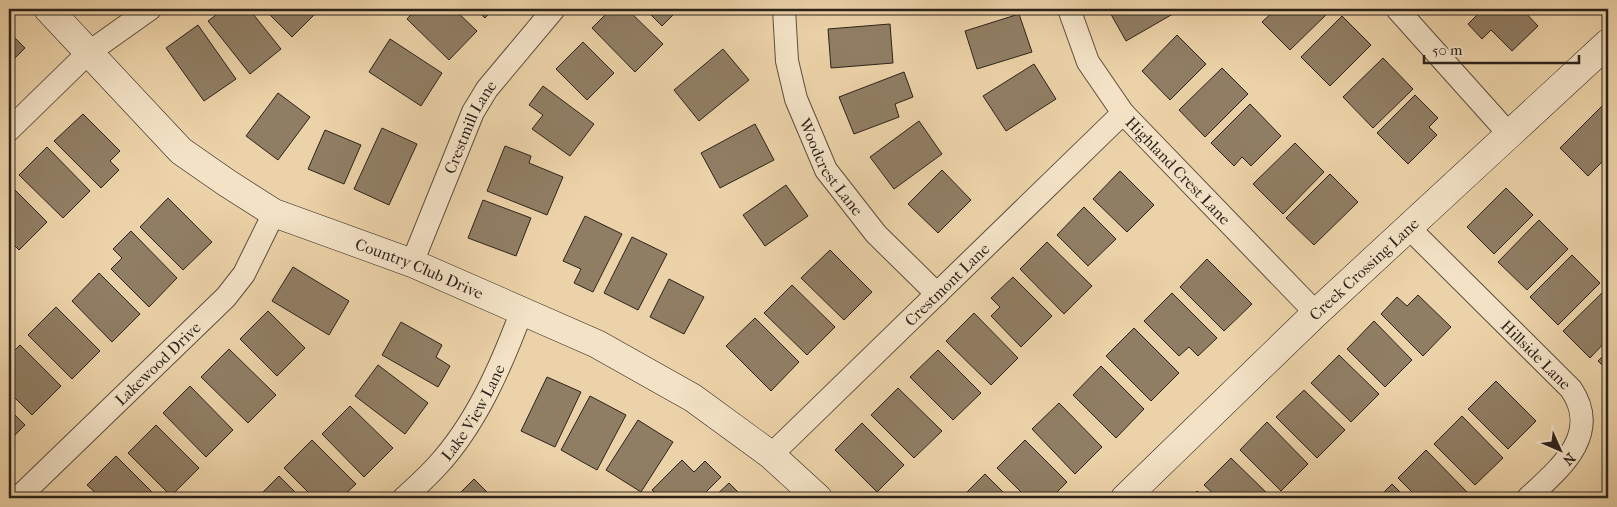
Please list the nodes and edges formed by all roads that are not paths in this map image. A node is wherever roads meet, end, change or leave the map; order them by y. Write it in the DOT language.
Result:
graph roads {
  1 [pos="48,9"];
  2 [pos="150,9"];
  3 [pos="554,9"];
  4 [pos="784,9"];
  5 [pos="1069,9"];
  6 [pos="1397,9"];
  7 [pos="1608,43"];
  8 [pos="88,53"];
  9 [pos="1123,113"];
  10 [pos="9,130"];
  11 [pos="1510,134"];
  12 [pos="274,213"];
  13 [pos="1408,226"];
  14 [pos="412,263"];
  15 [pos="936,294"];
  16 [pos="522,313"];
  17 [pos="1316,313"];
  18 [pos="771,455"];
  19 [pos="18,498"];
  20 [pos="404,498"];
  21 [pos="818,498"];
  22 [pos="1125,498"];
  23 [pos="1528,498"];
  1 -- 8 [label="street, Country Club Drive"];
  2 -- 8 [label="street"];
  3 -- 14 [label="street, Crestmill Lane"];
  4 -- 15 [label="street, Woodcrest Lane"];
  5 -- 9 [label="street, Highland Crest Lane"];
  6 -- 11 [label="street"];
  7 -- 11 [label="street, Creek Crossing Lane"];
  8 -- 10 [label="street"];
  8 -- 12 [label="street, Country Club Drive"];
  9 -- 15 [label="street, Crestmont Lane"];
  9 -- 17 [label="street, Highland Crest Lane"];
  11 -- 13 [label="street, Creek Crossing Lane"];
  12 -- 14 [label="street, Country Club Drive"];
  12 -- 19 [label="street, Lakewood Drive"];
  13 -- 17 [label="street, Creek Crossing Lane"];
  13 -- 23 [label="street, Hillside Lane"];
  14 -- 16 [label="street, Country Club Drive"];
  15 -- 18 [label="street, Crestmont Lane"];
  16 -- 18 [label="street, Country Club Drive"];
  16 -- 20 [label="street, Lake View Lane"];
  17 -- 22 [label="street, Creek Crossing Lane"];
  18 -- 21 [label="street, Country Club Drive"];
}
